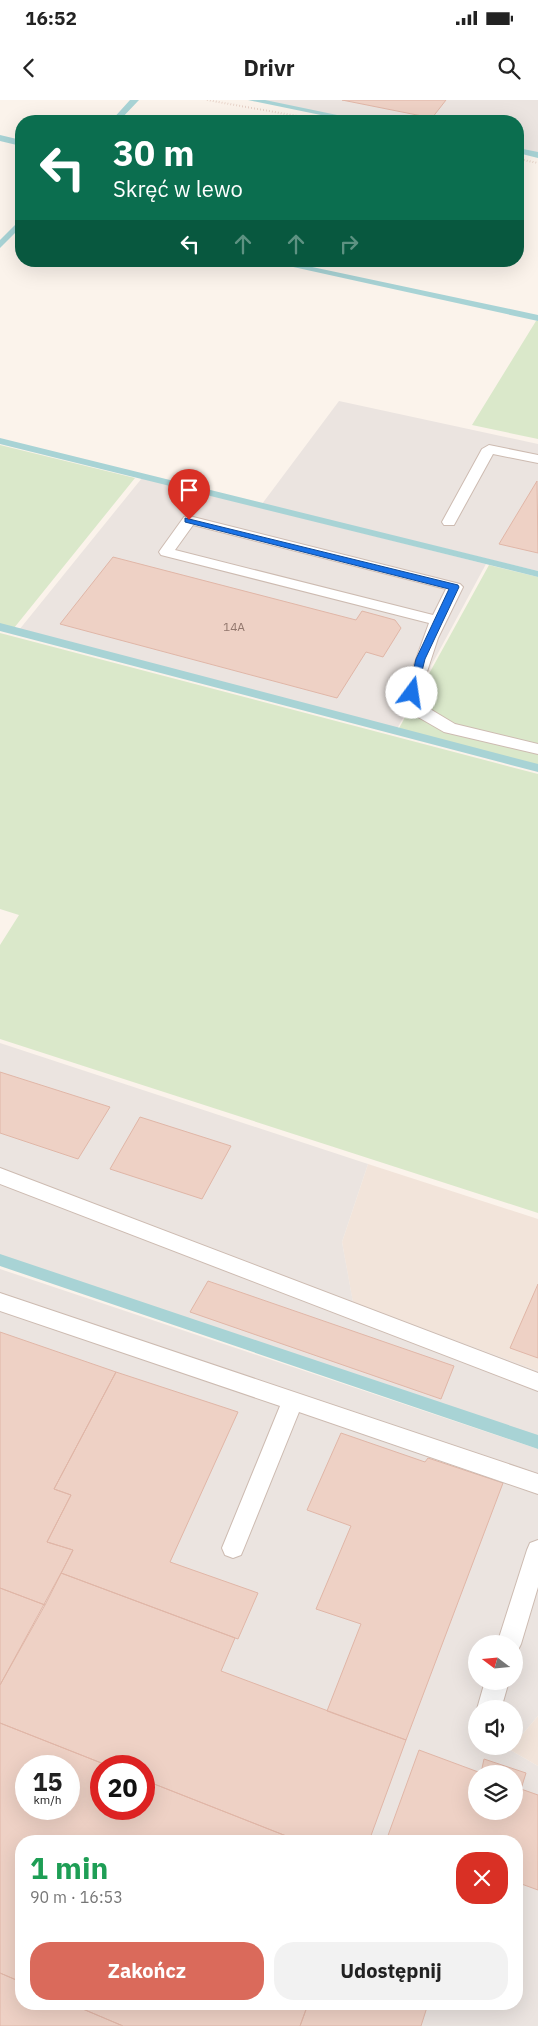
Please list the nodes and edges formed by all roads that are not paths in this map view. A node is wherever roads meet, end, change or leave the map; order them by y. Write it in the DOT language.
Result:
graph roads {
  1 [pos="538,459"];
  2 [pos="449,522"];
  3 [pos="439,621"];
  4 [pos="538,749"];
  5 [pos="0,1176"];
  6 [pos="0,1302"];
  7 [pos="538,1382"];
  8 [pos="294,1400"];
  9 [pos="538,1484"];
  10 [pos="233,1548"];
  11 [pos="538,1550"];
  12 [pos="512,1635"];
  1 -- 2 [label="lane"];
  3 -- 3 [label="lane"];
  3 -- 4 [label="lane"];
  5 -- 7 [label="lane"];
  6 -- 8 [label="lane"];
  8 -- 9 [label="lane"];
  8 -- 10 [label="lane"];
  11 -- 12 [label="lane"];
}
